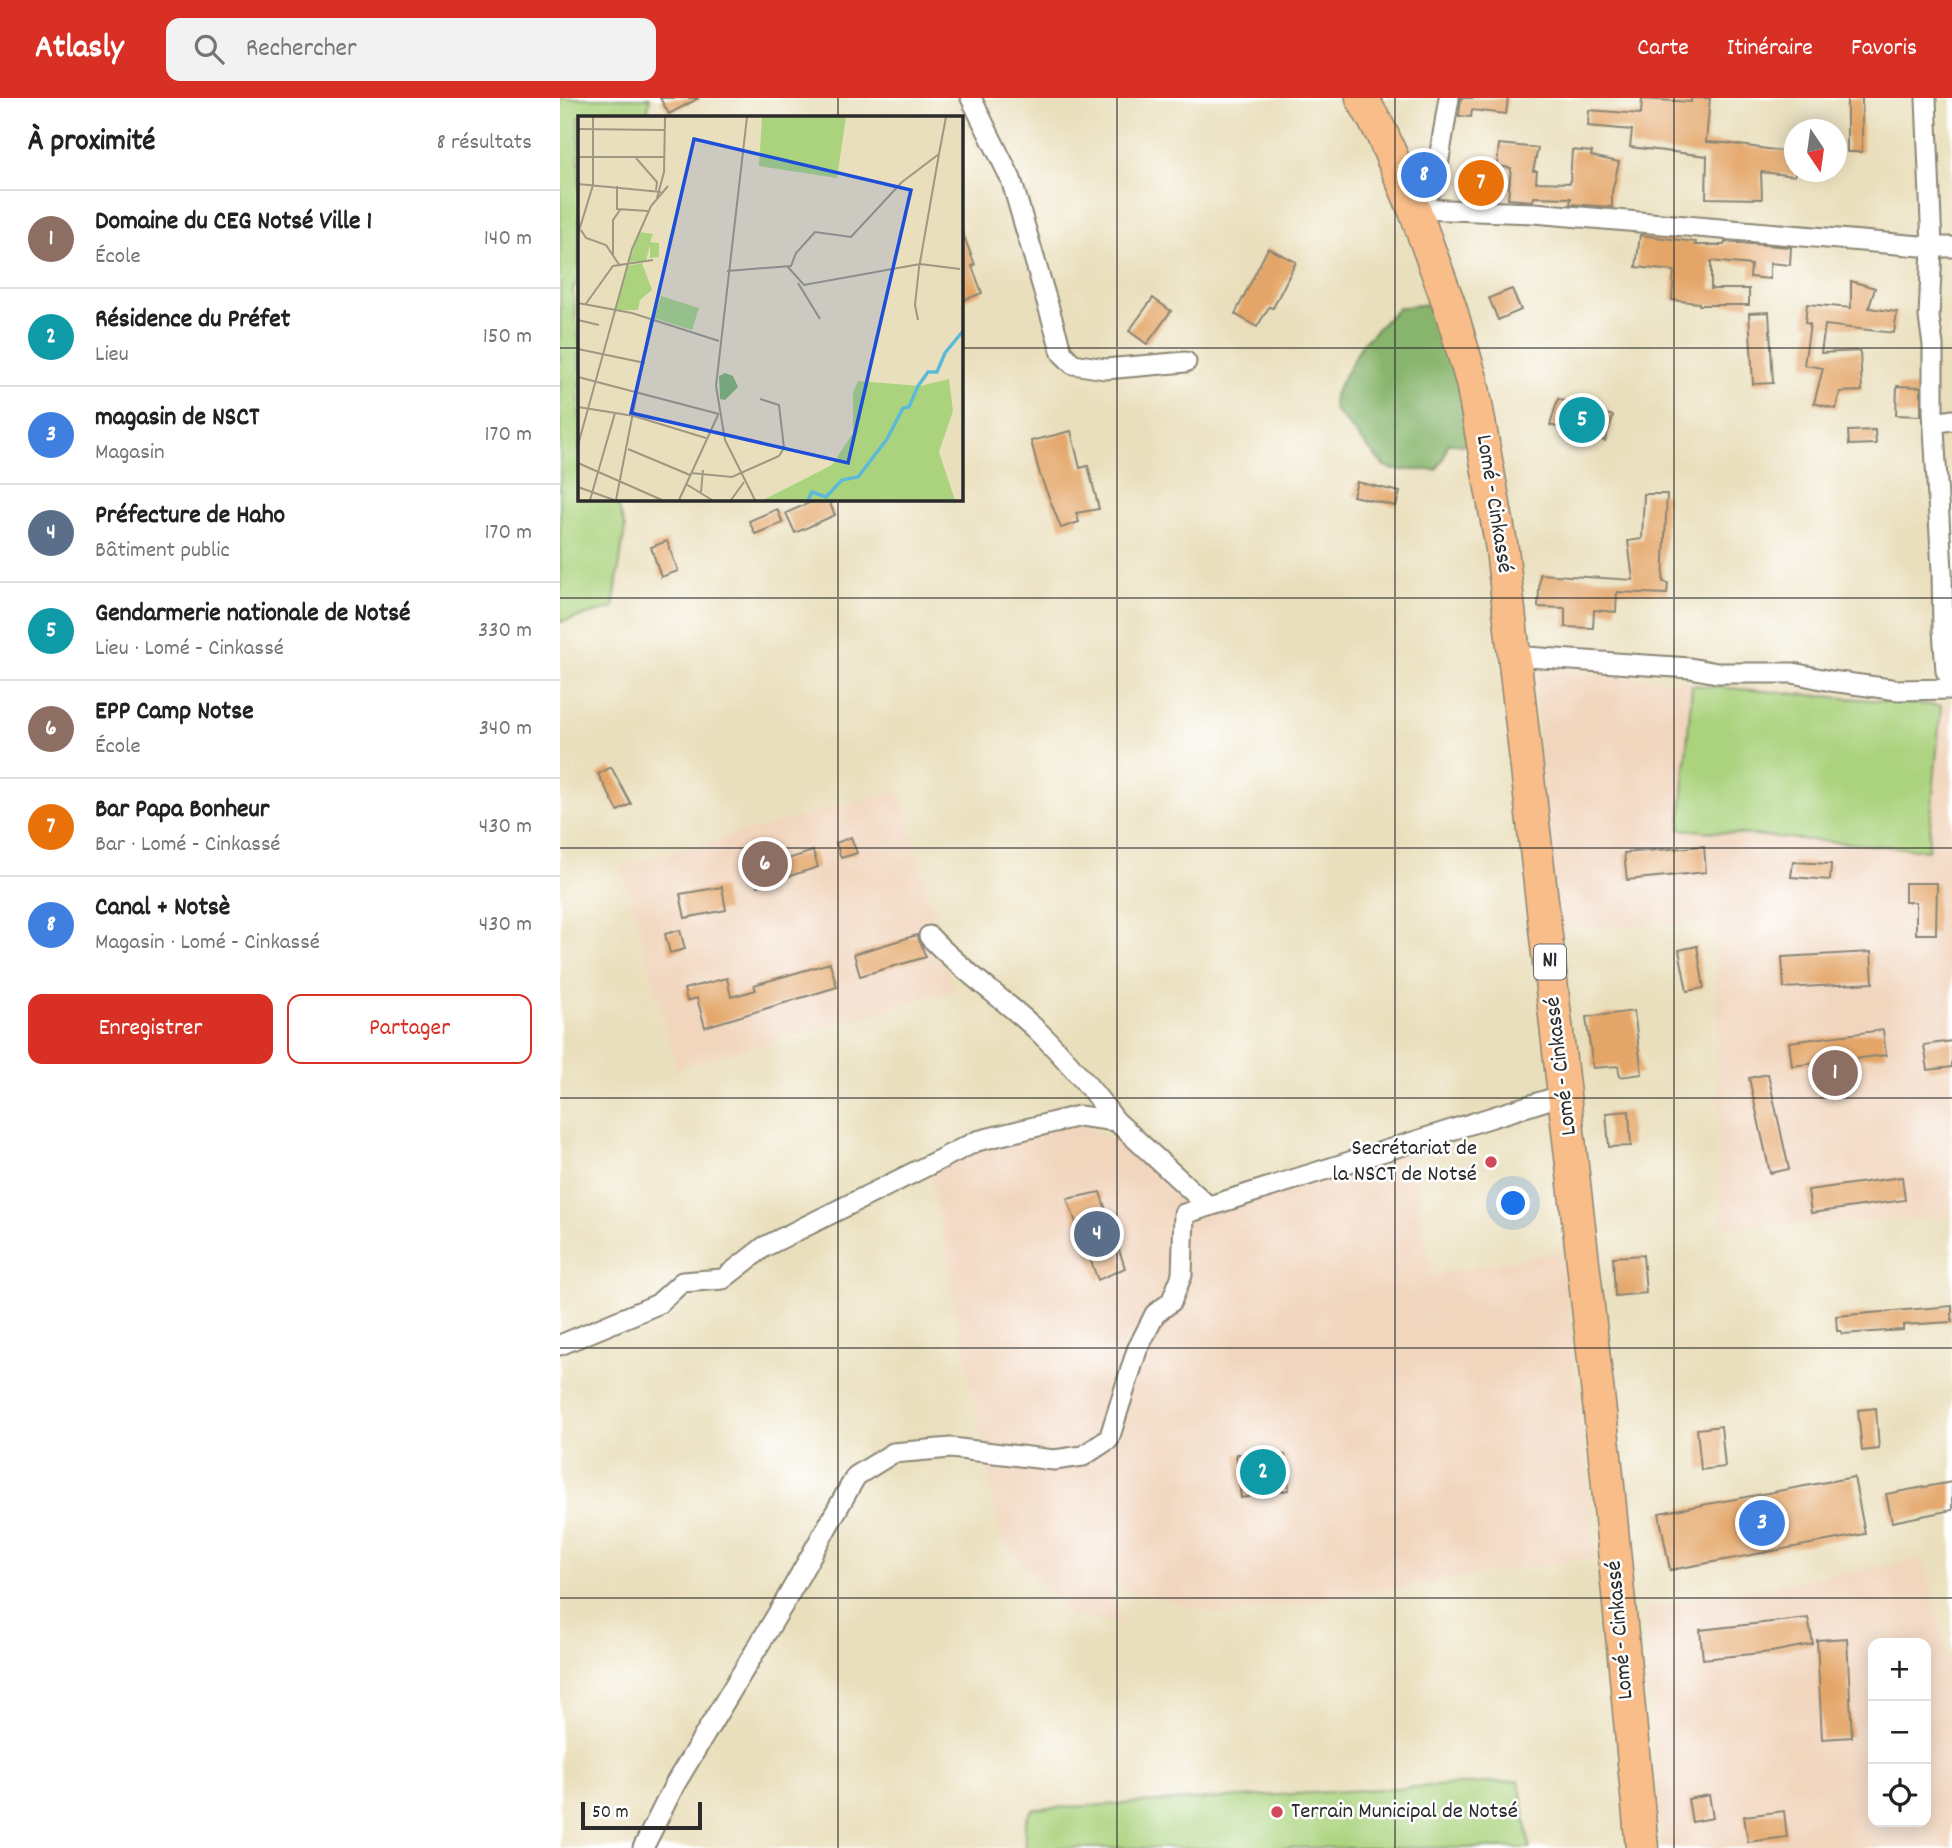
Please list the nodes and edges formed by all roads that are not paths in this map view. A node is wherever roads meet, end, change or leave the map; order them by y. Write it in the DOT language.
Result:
graph roads {
  1 [pos="971,98"];
  2 [pos="1362,98"];
  3 [pos="1449,98"];
  4 [pos="1926,98"];
  5 [pos="1417,210"];
  6 [pos="1942,247"];
  7 [pos="1186,362"];
  8 [pos="1943,421"];
  9 [pos="1513,656"];
  10 [pos="1952,680"];
  11 [pos="1952,689"];
  12 [pos="929,936"];
  13 [pos="1566,1094"];
  14 [pos="1116,1121"];
  15 [pos="1208,1206"];
  16 [pos="560,1345"];
  17 [pos="643,1848"];
  18 [pos="1642,1848"];
  1 -- 7 [label="street"];
  2 -- 5 [label="highway, Lomé - Cinkassé / N1"];
  3 -- 5 [label="street"];
  4 -- 6 [label="street"];
  5 -- 6 [label="street"];
  5 -- 9 [label="highway, Lomé - Cinkassé / N1"];
  6 -- 8 [label="street"];
  8 -- 10 [label="street"];
  9 -- 11 [label="street"];
  9 -- 13 [label="highway, Lomé - Cinkassé / N1"];
  12 -- 14 [label="street"];
  13 -- 15 [label="street"];
  13 -- 18 [label="highway, Lomé - Cinkassé / N1"];
  14 -- 15 [label="street"];
  14 -- 16 [label="street"];
  15 -- 17 [label="street"];
}
